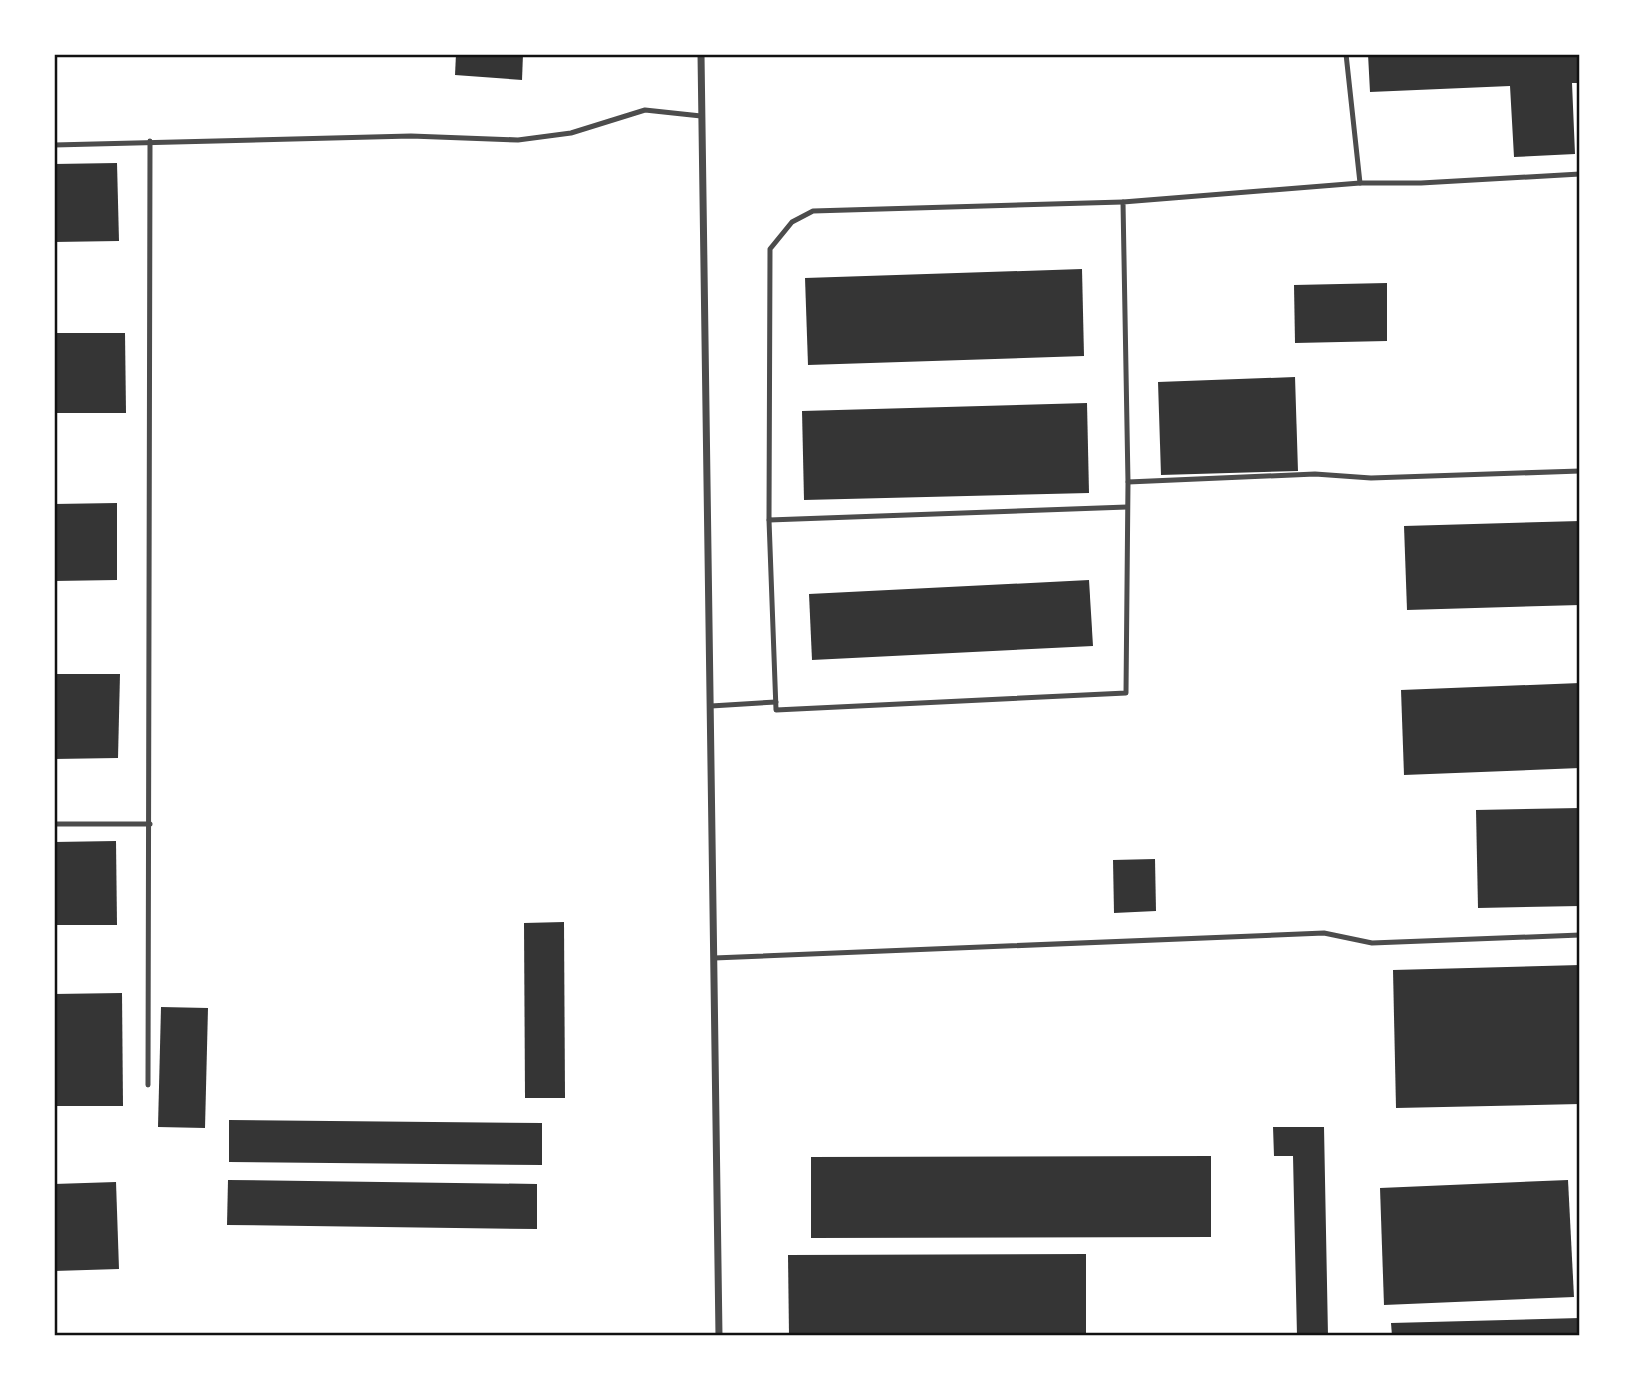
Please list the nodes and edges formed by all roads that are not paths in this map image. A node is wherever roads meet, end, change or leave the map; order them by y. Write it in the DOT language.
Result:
graph roads {
  1 [pos="701,54"];
  2 [pos="1346,54"];
  3 [pos="701,116"];
  4 [pos="150,141"];
  5 [pos="54,145"];
  6 [pos="1580,174"];
  7 [pos="1360,183"];
  8 [pos="1123,202"];
  9 [pos="1580,471"];
  10 [pos="1128,482"];
  11 [pos="1127,508"];
  12 [pos="769,520"];
  13 [pos="776,702"];
  14 [pos="711,705"];
  15 [pos="54,824"];
  16 [pos="150,824"];
  17 [pos="1580,935"];
  18 [pos="714,958"];
  19 [pos="148,1085"];
  20 [pos="719,1336"];
  1 -- 3 [label="street"];
  2 -- 7 [label="lane"];
  3 -- 4 [label="lane"];
  3 -- 14 [label="street"];
  4 -- 5 [label="lane"];
  4 -- 16 [label="lane"];
  6 -- 7 [label="lane"];
  7 -- 8 [label="lane"];
  8 -- 10 [label="lane"];
  8 -- 12 [label="lane"];
  9 -- 10 [label="lane"];
  10 -- 11 [label="lane"];
  11 -- 12 [label="lane"];
  11 -- 13 [label="lane"];
  12 -- 13 [label="lane"];
  13 -- 14 [label="lane"];
  14 -- 18 [label="street"];
  15 -- 16 [label="lane"];
  16 -- 19 [label="lane"];
  17 -- 18 [label="lane"];
  18 -- 20 [label="street"];
}
